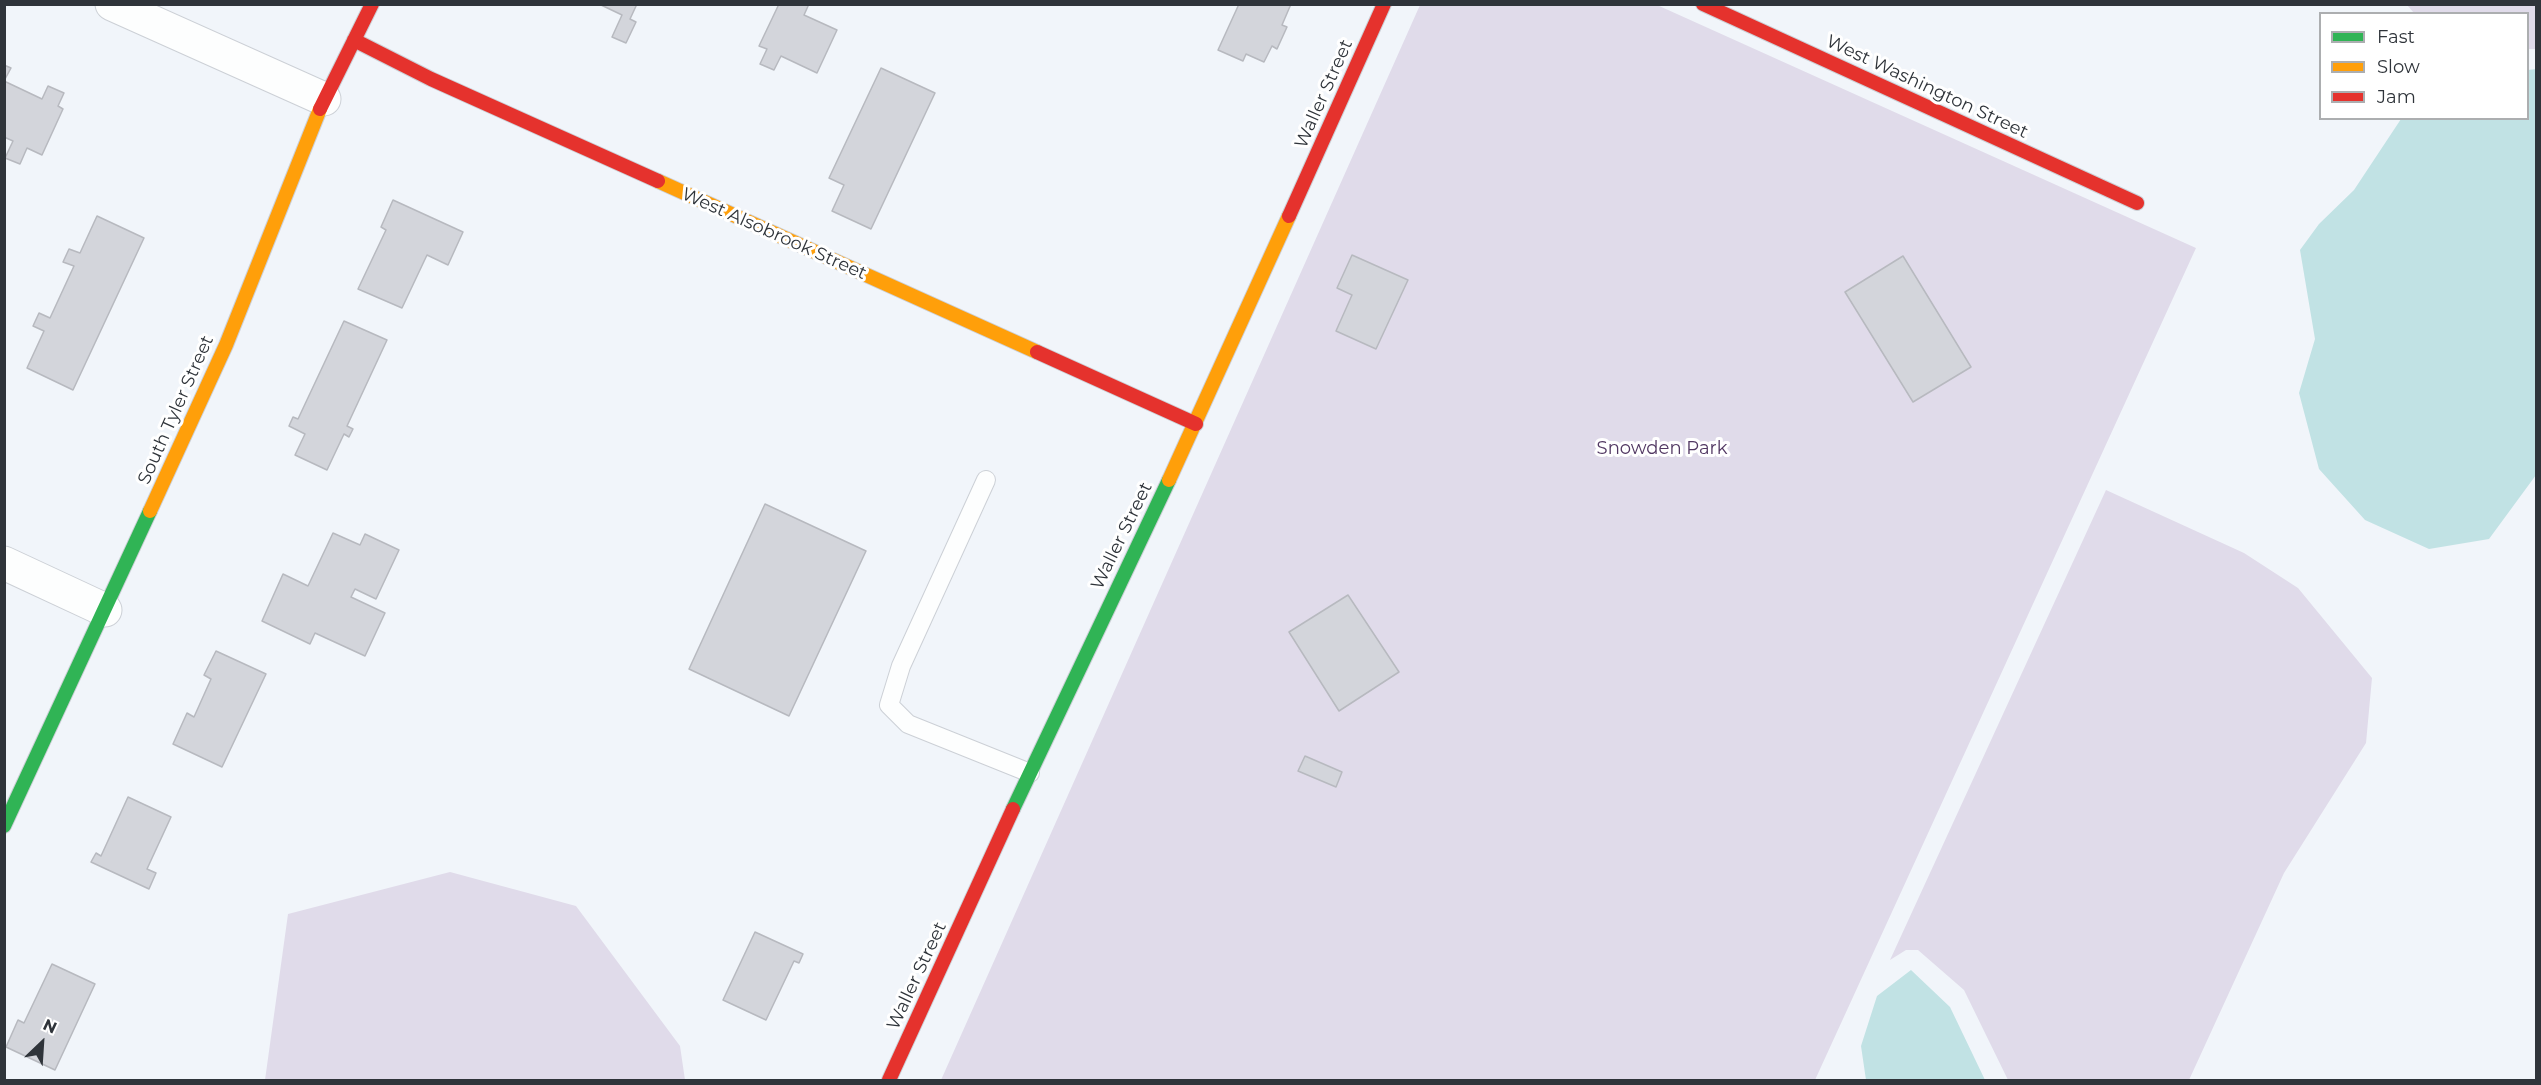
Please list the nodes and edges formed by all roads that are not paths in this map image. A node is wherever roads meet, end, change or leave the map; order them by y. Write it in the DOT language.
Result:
graph roads {
  1 [pos="112,4"];
  2 [pos="372,4"];
  3 [pos="1384,4"];
  4 [pos="1703,4"];
  5 [pos="354,40"];
  6 [pos="324,99"];
  7 [pos="2137,203"];
  8 [pos="1196,424"];
  9 [pos="986,480"];
  10 [pos="4,563"];
  11 [pos="105,610"];
  12 [pos="1030,773"];
  13 [pos="4,825"];
  14 [pos="889,1080"];
  1 -- 6 [label="street"];
  2 -- 5 [label="street, South Tyler Street"];
  3 -- 8 [label="street, Waller Street"];
  4 -- 7 [label="street, West Washington Street"];
  5 -- 6 [label="street, South Tyler Street"];
  5 -- 8 [label="street, West Alsobrook Street"];
  6 -- 11 [label="street, South Tyler Street"];
  8 -- 12 [label="street, Waller Street"];
  9 -- 12 [label="lane"];
  10 -- 11 [label="street"];
  11 -- 13 [label="street, South Tyler Street"];
  12 -- 14 [label="street, Waller Street"];
}
